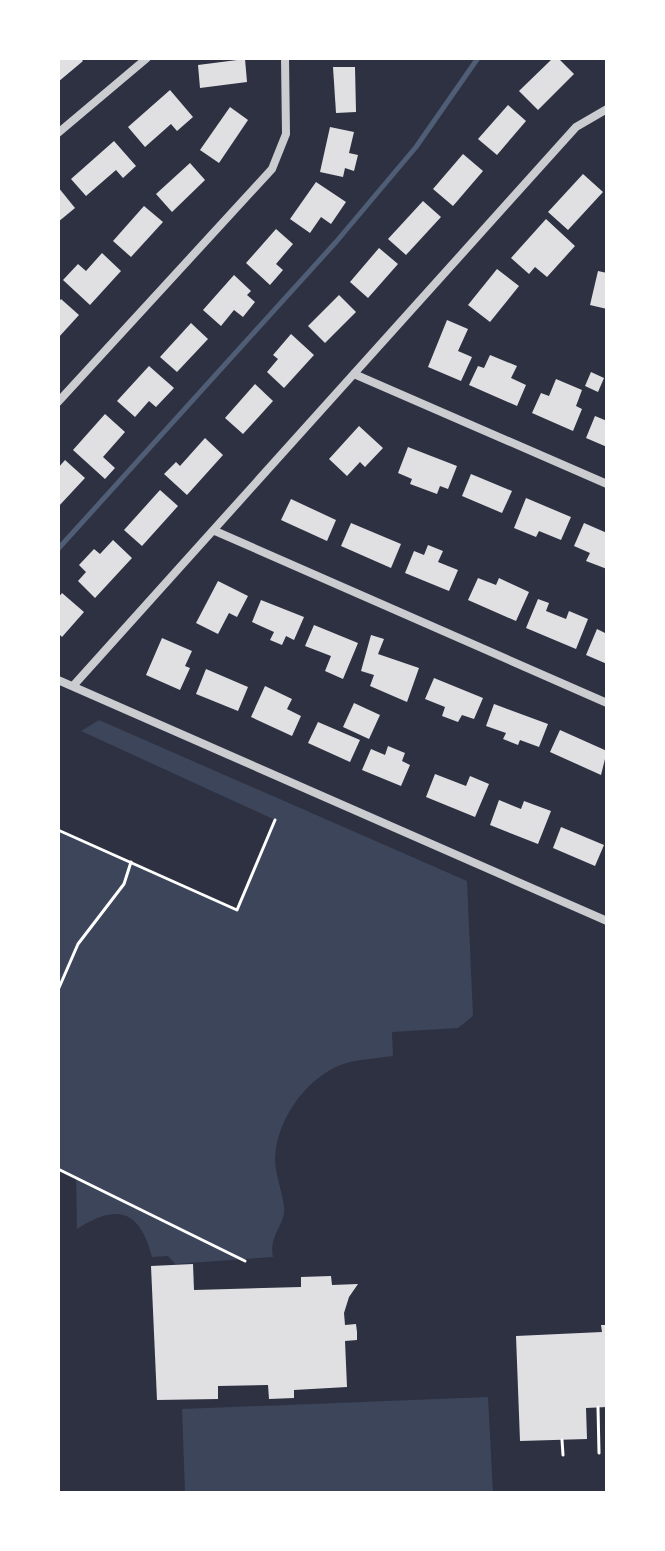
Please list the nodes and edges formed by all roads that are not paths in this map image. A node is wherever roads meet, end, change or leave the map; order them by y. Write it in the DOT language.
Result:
graph roads {
  1 [pos="147,58"];
  2 [pos="285,58"];
  3 [pos="607,109"];
  4 [pos="58,133"];
  5 [pos="354,374"];
  6 [pos="58,402"];
  7 [pos="607,484"];
  8 [pos="215,531"];
  9 [pos="58,680"];
  10 [pos="73,686"];
  11 [pos="607,703"];
  12 [pos="607,921"];
  1 -- 4 [label="street"];
  2 -- 6 [label="street"];
  3 -- 5 [label="street"];
  5 -- 7 [label="street"];
  5 -- 8 [label="street"];
  8 -- 10 [label="street"];
  8 -- 11 [label="street"];
  9 -- 10 [label="street"];
  10 -- 12 [label="street"];
}
